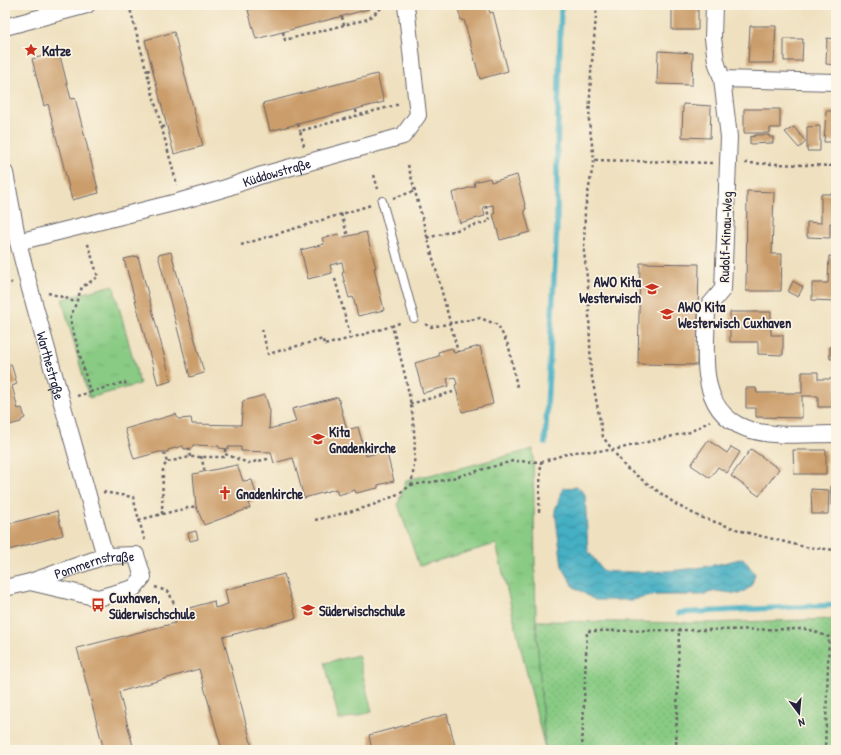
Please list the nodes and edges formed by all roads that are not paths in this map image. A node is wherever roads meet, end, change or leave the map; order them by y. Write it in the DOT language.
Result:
graph roads {
  1 [pos="87,5"];
  2 [pos="406,5"];
  3 [pos="714,5"];
  4 [pos="5,26"];
  5 [pos="722,79"];
  6 [pos="836,82"];
  7 [pos="5,174"];
  8 [pos="382,201"];
  9 [pos="18,242"];
  10 [pos="414,318"];
  11 [pos="836,434"];
  12 [pos="105,556"];
  13 [pos="30,582"];
  14 [pos="5,588"];
  1 -- 4 [label="street"];
  2 -- 9 [label="street, Küddowstraße"];
  3 -- 5 [label="street, Rudolf-Kinau-Weg"];
  5 -- 6 [label="street"];
  5 -- 11 [label="street, Rudolf-Kinau-Weg"];
  7 -- 9 [label="street, Warthestraße"];
  8 -- 10 [label="lane"];
  9 -- 12 [label="street, Warthestraße"];
  12 -- 13 [label="street, Pommernstraße"];
  12 -- 13 [label="street, Pommernstraße"];
  13 -- 14 [label="street, Pommernstraße"];
}
